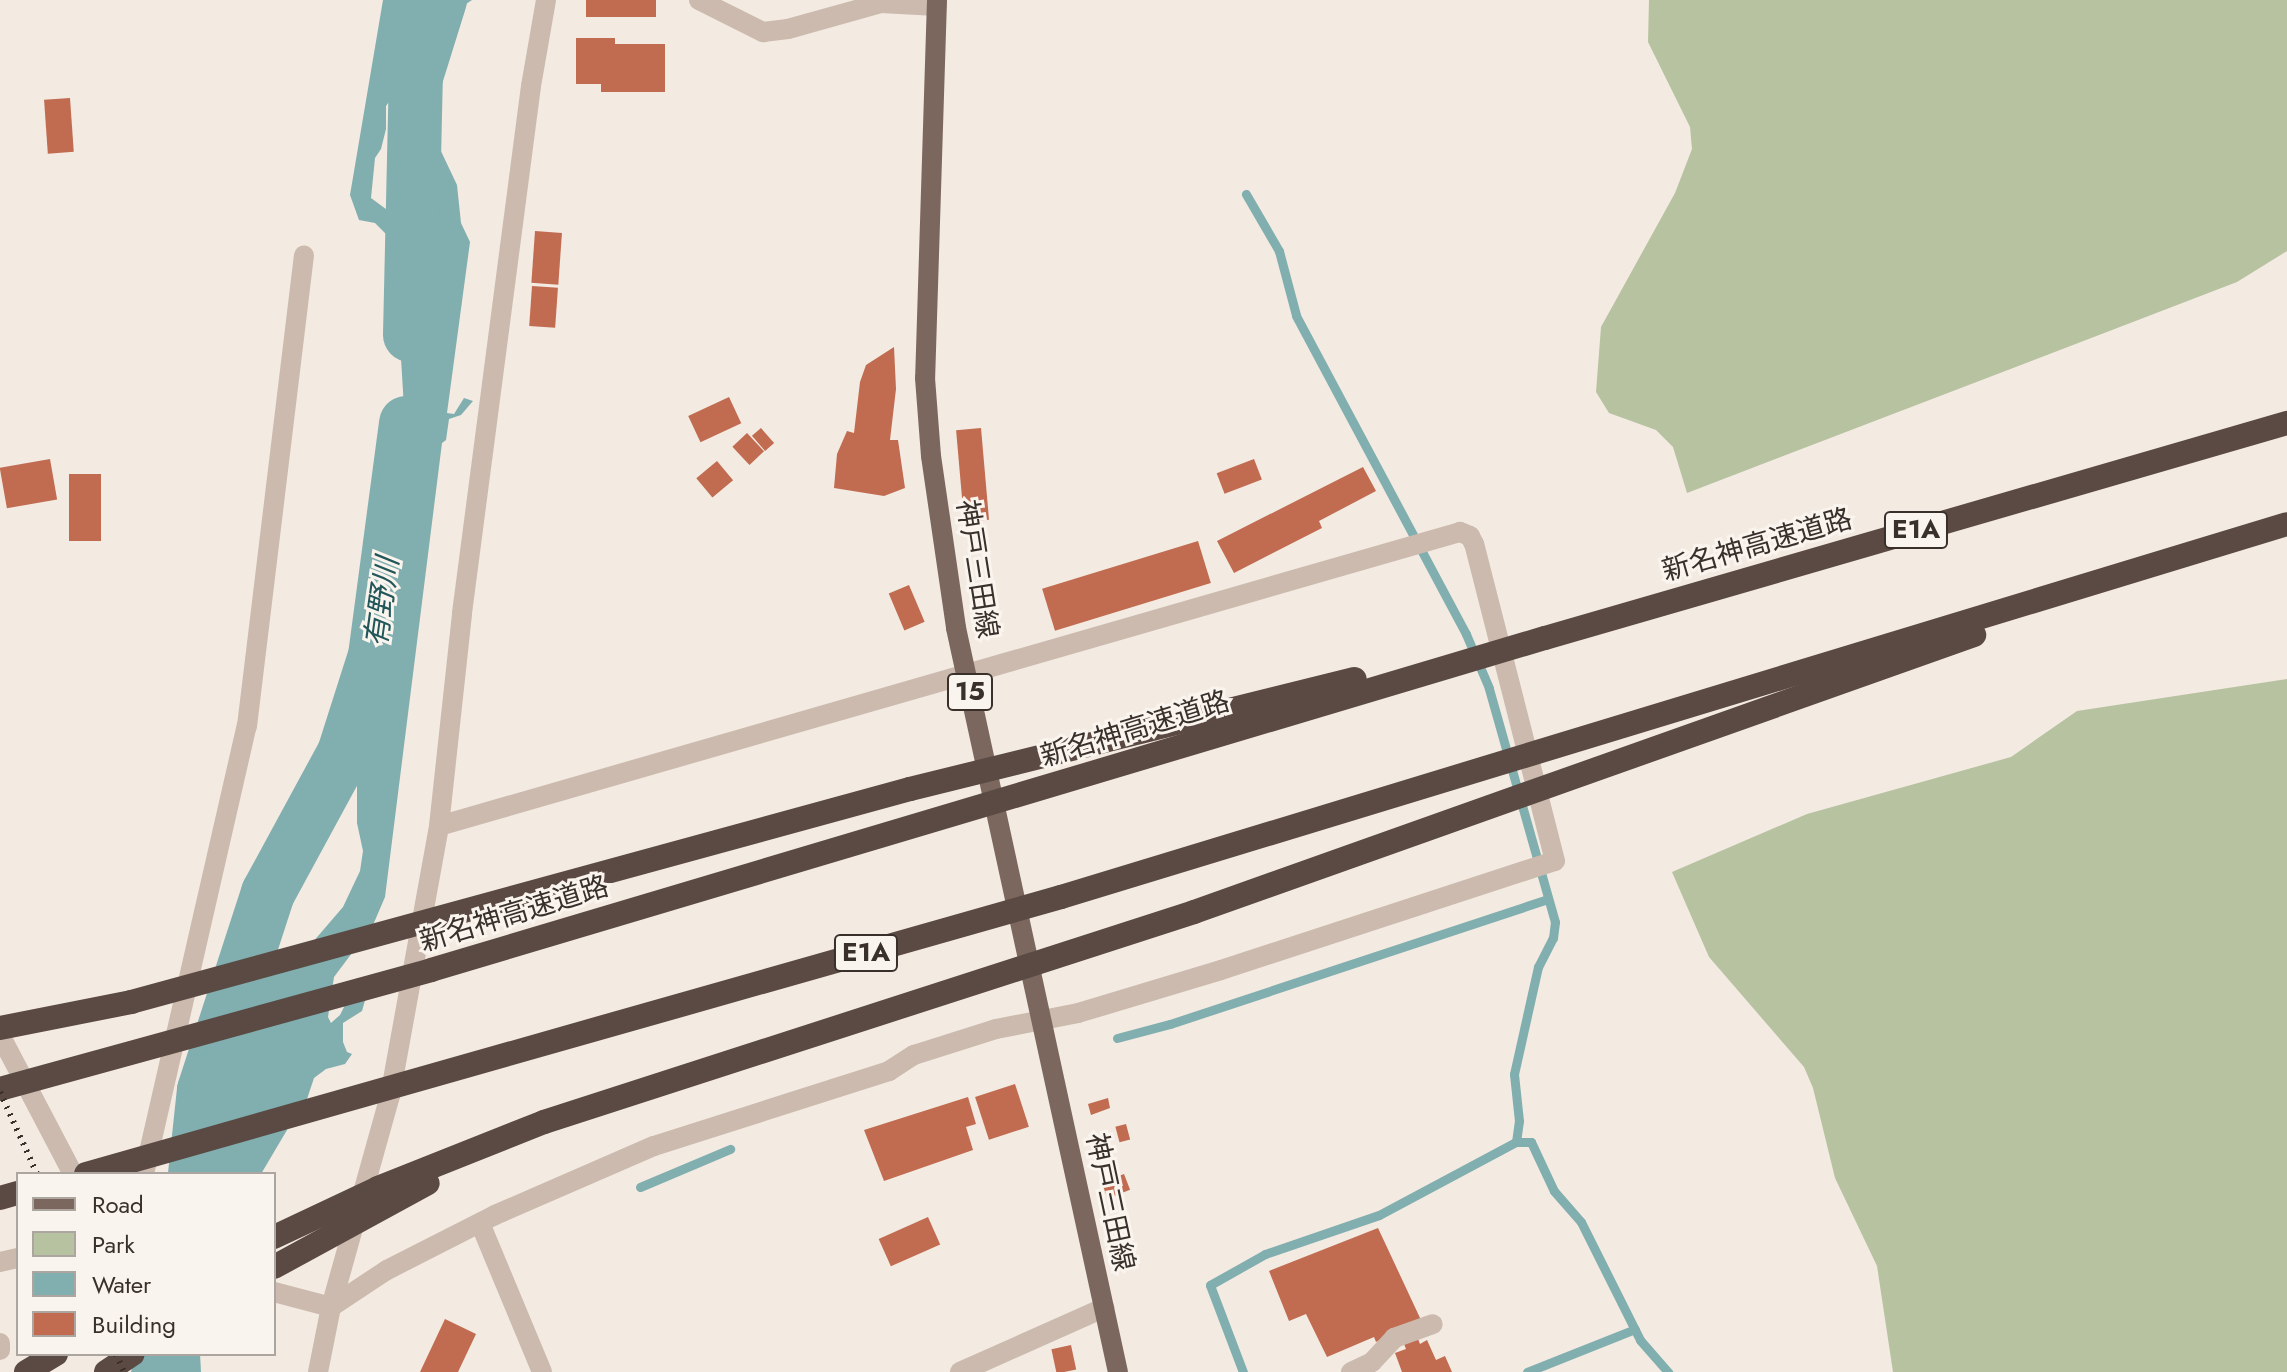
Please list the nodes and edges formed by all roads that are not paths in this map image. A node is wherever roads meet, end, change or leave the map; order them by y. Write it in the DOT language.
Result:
graph roads {
  1 [pos="546,0"];
  2 [pos="699,0"];
  3 [pos="937,3"];
  4 [pos="304,255"];
  5 [pos="2287,423"];
  6 [pos="2287,526"];
  7 [pos="1545,638"];
  8 [pos="966,673"];
  9 [pos="439,826"];
  10 [pos="1042,1019"];
  11 [pos="0,1028"];
  12 [pos="0,1035"];
  13 [pos="0,1089"];
  14 [pos="544,1122"];
  15 [pos="72,1172"];
  16 [pos="93,1172"];
  17 [pos="144,1172"];
  18 [pos="480,1223"];
  19 [pos="276,1236"];
  20 [pos="276,1266"];
  21 [pos="276,1292"];
  22 [pos="331,1307"];
  23 [pos="1104,1308"];
  24 [pos="1433,1324"];
  25 [pos="0,1343"];
  26 [pos="0,1350"];
  27 [pos="53,1356"];
  28 [pos="130,1356"];
  29 [pos="26,1372"];
  30 [pos="106,1372"];
  31 [pos="318,1372"];
  32 [pos="542,1372"];
  33 [pos="960,1372"];
  34 [pos="1118,1372"];
  35 [pos="1351,1372"];
  1 -- 9 [label="street"];
  2 -- 3 [label="street"];
  3 -- 8 [label="main road, 神戸三田線 / 15"];
  4 -- 17 [label="street"];
  5 -- 7 [label="highway, 新名神高速道路 / E1A"];
  6 -- 14 [label="highway"];
  6 -- 16 [label="highway, E1A"];
  7 -- 11 [label="highway"];
  7 -- 13 [label="highway, 新名神高速道路 / E1A"];
  8 -- 9 [label="street"];
  8 -- 10 [label="main road, 神戸三田線 / 15"];
  8 -- 10 [label="street"];
  9 -- 22 [label="street"];
  10 -- 18 [label="street"];
  10 -- 23 [label="main road, 神戸三田線 / 15"];
  12 -- 15 [label="street"];
  14 -- 19 [label="highway"];
  14 -- 20 [label="highway"];
  18 -- 22 [label="street"];
  18 -- 32 [label="street"];
  21 -- 22 [label="street"];
  22 -- 31 [label="street"];
  23 -- 33 [label="street"];
  23 -- 34 [label="main road, 神戸三田線 / 15"];
  24 -- 35 [label="street"];
  25 -- 26 [label="street"];
  27 -- 29 [label="highway"];
  28 -- 30 [label="highway"];
}
